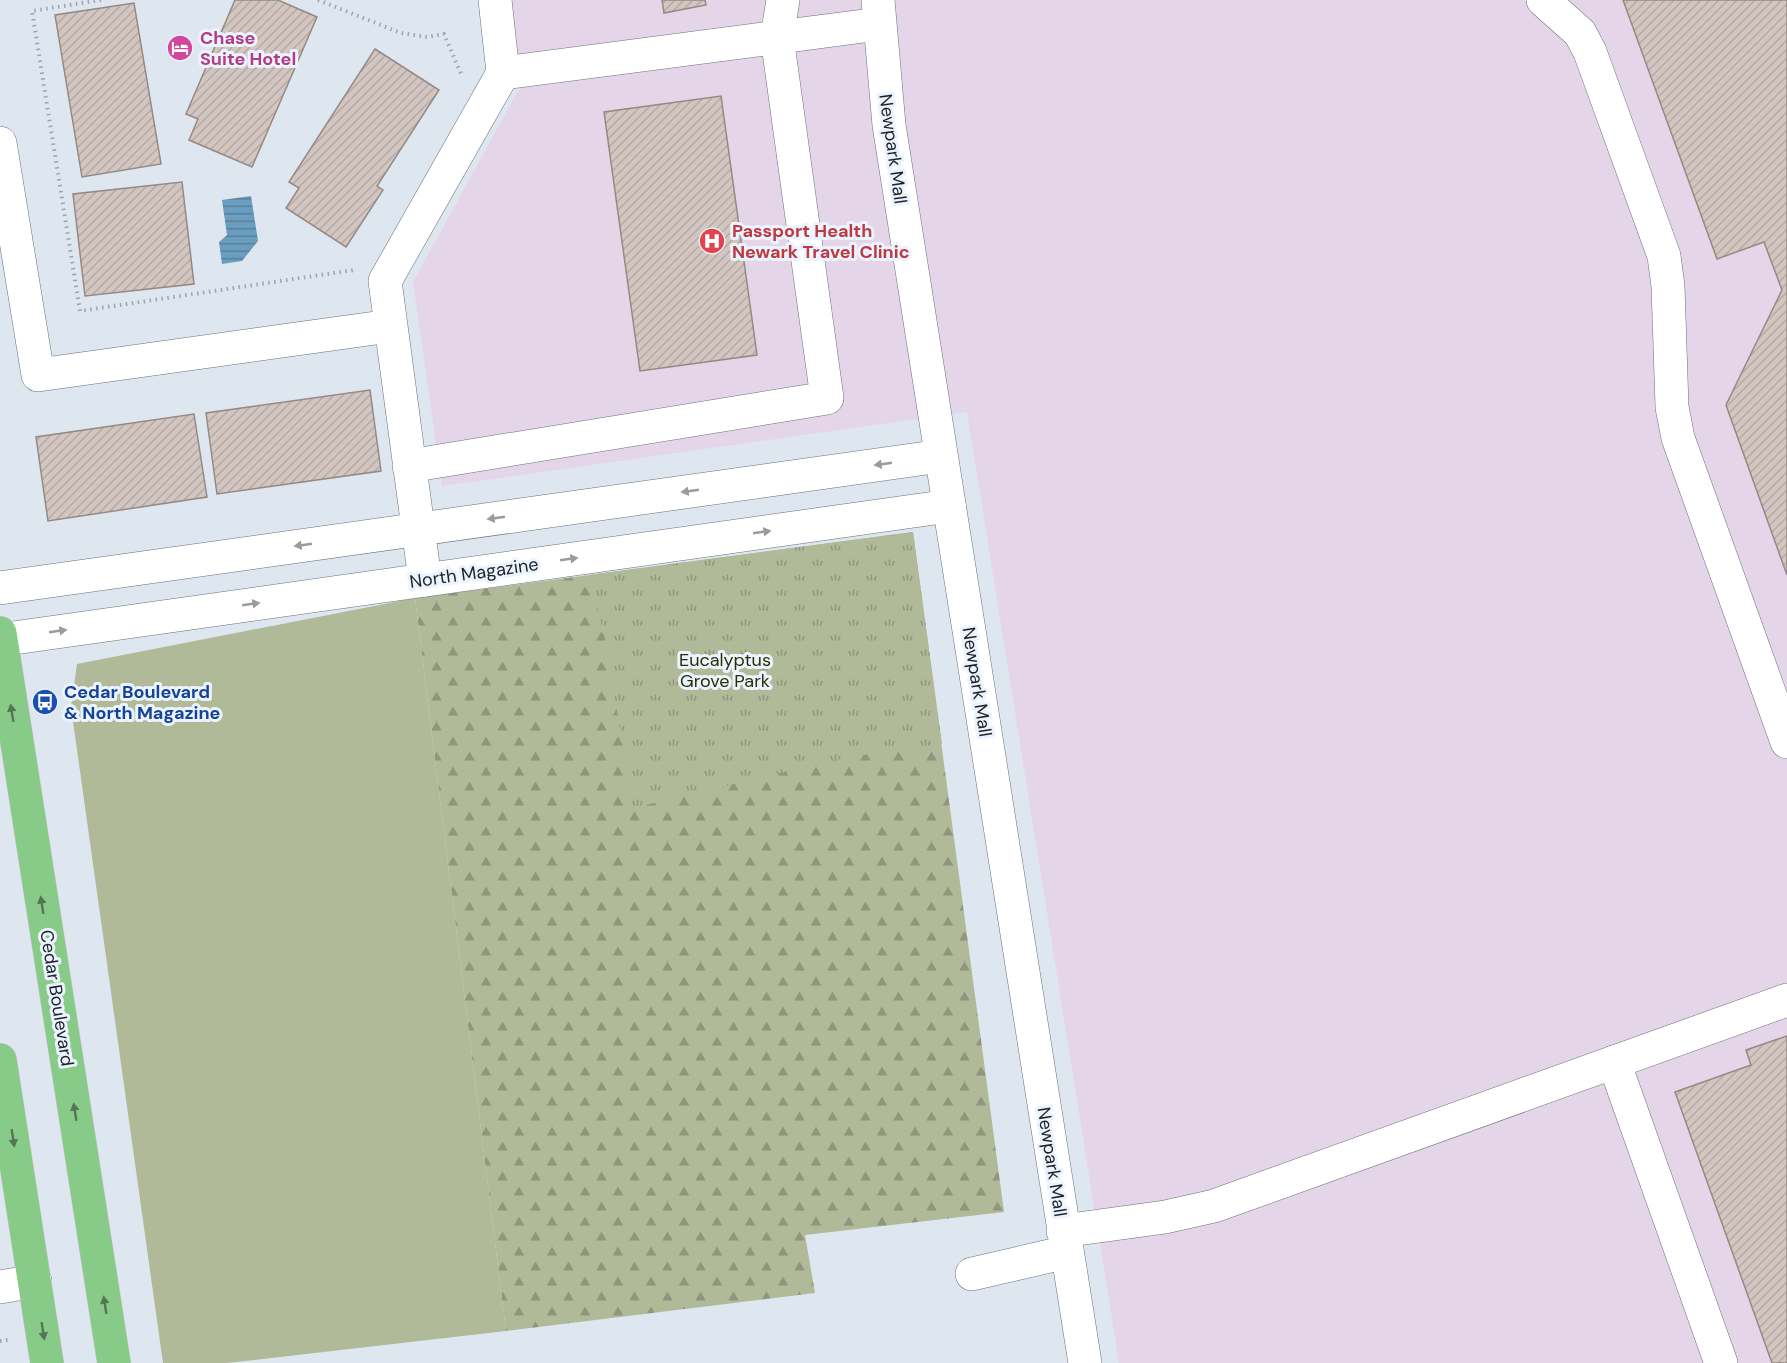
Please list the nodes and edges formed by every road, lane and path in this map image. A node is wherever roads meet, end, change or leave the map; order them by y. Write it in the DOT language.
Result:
graph roads {
  1 [pos="101,0"];
  2 [pos="318,0"];
  3 [pos="495,0"];
  4 [pos="783,0"];
  5 [pos="1543,0"];
  6 [pos="878,12"];
  7 [pos="777,37"];
  8 [pos="503,73"];
  9 [pos="463,78"];
  10 [pos="2,163"];
  11 [pos="358,262"];
  12 [pos="390,326"];
  13 [pos="940,456"];
  14 [pos="409,466"];
  15 [pos="949,506"];
  16 [pos="417,529"];
  17 [pos="425,580"];
  18 [pos="0,588"];
  19 [pos="0,637"];
  20 [pos="1787,742"];
  21 [pos="1787,1000"];
  22 [pos="0,1060"];
  23 [pos="1614,1062"];
  24 [pos="3,1100"];
  25 [pos="1065,1242"];
  26 [pos="972,1274"];
  27 [pos="35,1281"];
  28 [pos="0,1287"];
  29 [pos="8,1340"];
  30 [pos="0,1341"];
  31 [pos="47,1363"];
  32 [pos="114,1363"];
  33 [pos="1085,1363"];
  34 [pos="1721,1363"];
  1 -- 11 [label="path"];
  2 -- 9 [label="path"];
  3 -- 8 [label="street"];
  4 -- 7 [label="street"];
  5 -- 20 [label="street"];
  6 -- 7 [label="street"];
  6 -- 13 [label="street, Newpark Mall"];
  7 -- 8 [label="street"];
  7 -- 14 [label="street"];
  8 -- 12 [label="street"];
  10 -- 12 [label="street"];
  12 -- 14 [label="street"];
  13 -- 15 [label="street, Newpark Mall"];
  13 -- 16 [label="street, one-way"];
  14 -- 16 [label="street"];
  17 -- 15 [label="street, North Magazine, one-way"];
  15 -- 25 [label="street, Newpark Mall"];
  16 -- 17 [label="street"];
  16 -- 18 [label="street, one-way"];
  19 -- 17 [label="street, North Magazine, one-way"];
  32 -- 19 [label="main road, Cedar Boulevard, one-way"];
  21 -- 23 [label="street"];
  22 -- 24 [label="main road"];
  23 -- 25 [label="street"];
  23 -- 34 [label="street"];
  24 -- 27 [label="main road, one-way"];
  25 -- 26 [label="street"];
  25 -- 33 [label="street, Newpark Mall"];
  27 -- 28 [label="street"];
  27 -- 31 [label="main road, one-way"];
  29 -- 30 [label="path"];
}
